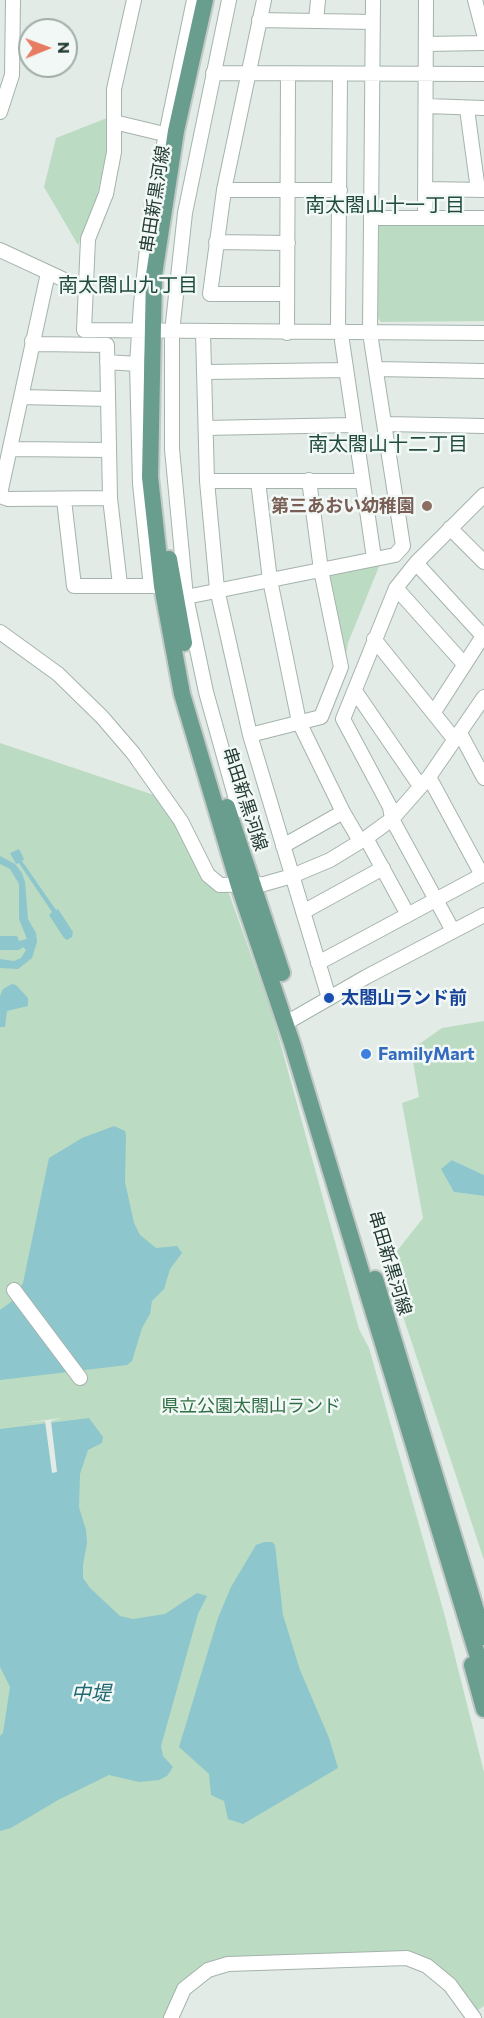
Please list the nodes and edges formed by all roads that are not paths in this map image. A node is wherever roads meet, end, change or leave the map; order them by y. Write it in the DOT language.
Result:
graph roads {
  1 [pos="13,0"];
  2 [pos="134,0"];
  3 [pos="194,0"];
  4 [pos="205,0"];
  5 [pos="216,0"];
  6 [pos="229,0"];
  7 [pos="264,0"];
  8 [pos="318,0"];
  9 [pos="373,0"];
  10 [pos="426,0"];
  11 [pos="475,0"];
  12 [pos="259,20"];
  13 [pos="316,21"];
  14 [pos="373,22"];
  15 [pos="484,34"];
  16 [pos="484,43"];
  17 [pos="426,44"];
  18 [pos="213,73"];
  19 [pos="247,74"];
  20 [pos="288,74"];
  21 [pos="484,74"];
  22 [pos="340,75"];
  23 [pos="373,75"];
  24 [pos="426,75"];
  25 [pos="426,106"];
  26 [pos="484,108"];
  27 [pos="467,109"];
  28 [pos="0,112"];
  29 [pos="114,122"];
  30 [pos="164,134"];
  31 [pos="425,189"];
  32 [pos="224,190"];
  33 [pos="340,190"];
  34 [pos="481,190"];
  35 [pos="287,192"];
  36 [pos="372,218"];
  37 [pos="425,218"];
  38 [pos="484,218"];
  39 [pos="216,242"];
  40 [pos="288,243"];
  41 [pos="0,250"];
  42 [pos="48,273"];
  43 [pos="84,289"];
  44 [pos="287,294"];
  45 [pos="156,332"];
  46 [pos="203,333"];
  47 [pos="287,333"];
  48 [pos="370,333"];
  49 [pos="484,333"];
  50 [pos="341,337"];
  51 [pos="32,341"];
  52 [pos="107,362"];
  53 [pos="137,364"];
  54 [pos="377,369"];
  55 [pos="346,370"];
  56 [pos="484,371"];
  57 [pos="205,372"];
  58 [pos="21,397"];
  59 [pos="107,399"];
  60 [pos="385,424"];
  61 [pos="353,425"];
  62 [pos="484,426"];
  63 [pos="206,428"];
  64 [pos="11,449"];
  65 [pos="109,450"];
  66 [pos="309,480"];
  67 [pos="207,481"];
  68 [pos="362,481"];
  69 [pos="258,482"];
  70 [pos="0,495"];
  71 [pos="484,495"];
  72 [pos="110,498"];
  73 [pos="64,500"];
  74 [pos="450,528"];
  75 [pos="374,558"];
  76 [pos="484,562"];
  77 [pos="416,563"];
  78 [pos="321,570"];
  79 [pos="270,580"];
  80 [pos="120,585"];
  81 [pos="159,586"];
  82 [pos="396,588"];
  83 [pos="217,589"];
  84 [pos="186,597"];
  85 [pos="0,632"];
  86 [pos="484,636"];
  87 [pos="374,639"];
  88 [pos="464,664"];
  89 [pos="355,691"];
  90 [pos="484,697"];
  91 [pos="434,712"];
  92 [pos="299,722"];
  93 [pos="250,735"];
  94 [pos="458,737"];
  95 [pos="484,778"];
  96 [pos="425,782"];
  97 [pos="239,810"];
  98 [pos="343,812"];
  99 [pos="392,819"];
  100 [pos="363,839"];
  101 [pos="283,846"];
  102 [pos="383,868"];
  103 [pos="483,874"];
  104 [pos="292,876"];
  105 [pos="246,886"];
  106 [pos="437,900"];
  107 [pos="303,912"];
  108 [pos="408,915"];
  109 [pos="484,915"];
  110 [pos="484,923"];
  111 [pos="453,931"];
  112 [pos="428,949"];
  113 [pos="318,963"];
  114 [pos="328,998"];
  115 [pos="292,1025"];
  116 [pos="15,1290"];
  117 [pos="80,1378"];
  118 [pos="416,1459"];
  119 [pos="469,1587"];
  120 [pos="484,1627"];
  121 [pos="484,1637"];
  122 [pos="483,1673"];
  123 [pos="484,1709"];
  124 [pos="484,2010"];
  125 [pos="171,2018"];
  126 [pos="474,2018"];
  127 [pos="479,2018"];
  1 -- 28 [label="street"];
  2 -- 29 [label="street"];
  3 -- 30 [label="street"];
  4 -- 45 [label="main road, 串田新黒河線"];
  5 -- 45 [label="main road, 串田新黒河線"];
  6 -- 18 [label="street"];
  7 -- 12 [label="street"];
  8 -- 13 [label="street"];
  9 -- 14 [label="street"];
  10 -- 17 [label="street"];
  11 -- 15 [label="street"];
  12 -- 13 [label="street"];
  12 -- 19 [label="street"];
  13 -- 14 [label="street"];
  14 -- 23 [label="street"];
  16 -- 17 [label="street"];
  17 -- 24 [label="street"];
  18 -- 19 [label="street"];
  18 -- 45 [label="street"];
  19 -- 20 [label="street"];
  19 -- 32 [label="street"];
  20 -- 22 [label="street"];
  20 -- 35 [label="street"];
  21 -- 24 [label="street"];
  22 -- 23 [label="street"];
  22 -- 33 [label="street"];
  23 -- 24 [label="street"];
  23 -- 36 [label="street"];
  24 -- 25 [label="street"];
  25 -- 27 [label="street"];
  25 -- 31 [label="street"];
  26 -- 27 [label="street"];
  27 -- 34 [label="street"];
  29 -- 30 [label="street"];
  29 -- 43 [label="street"];
  30 -- 45 [label="street"];
  31 -- 34 [label="street"];
  31 -- 37 [label="street"];
  32 -- 35 [label="street"];
  32 -- 39 [label="street"];
  33 -- 35 [label="street"];
  33 -- 50 [label="street"];
  35 -- 40 [label="street"];
  36 -- 37 [label="street"];
  36 -- 48 [label="street"];
  37 -- 38 [label="street"];
  39 -- 40 [label="street"];
  39 -- 44 [label="street"];
  40 -- 44 [label="street"];
  41 -- 42 [label="street"];
  42 -- 43 [label="street"];
  42 -- 51 [label="street"];
  43 -- 45 [label="street"];
  44 -- 47 [label="street"];
  45 -- 46 [label="street"];
  45 -- 53 [label="street"];
  45 -- 81 [label="main road, 串田新黒河線"];
  45 -- 84 [label="street"];
  45 -- 105 [label="main road, 串田新黒河線"];
  46 -- 47 [label="street"];
  46 -- 57 [label="street"];
  47 -- 50 [label="street"];
  48 -- 49 [label="street"];
  48 -- 50 [label="street"];
  48 -- 54 [label="street"];
  50 -- 55 [label="street"];
  51 -- 52 [label="street"];
  51 -- 58 [label="street"];
  52 -- 53 [label="street"];
  52 -- 59 [label="street"];
  53 -- 81 [label="street"];
  54 -- 56 [label="street"];
  54 -- 60 [label="street"];
  55 -- 57 [label="street"];
  55 -- 61 [label="street"];
  57 -- 63 [label="street"];
  58 -- 59 [label="street"];
  58 -- 64 [label="street"];
  59 -- 65 [label="street"];
  60 -- 62 [label="street"];
  60 -- 75 [label="street"];
  61 -- 63 [label="street"];
  61 -- 68 [label="street"];
  63 -- 67 [label="street"];
  64 -- 65 [label="street"];
  64 -- 70 [label="street"];
  65 -- 72 [label="street"];
  66 -- 68 [label="street"];
  66 -- 69 [label="street"];
  66 -- 78 [label="street"];
  67 -- 69 [label="street"];
  67 -- 83 [label="street"];
  68 -- 75 [label="street"];
  69 -- 79 [label="street"];
  70 -- 73 [label="street"];
  71 -- 74 [label="street"];
  72 -- 73 [label="street"];
  72 -- 80 [label="street"];
  73 -- 80 [label="street"];
  74 -- 76 [label="street"];
  74 -- 77 [label="street"];
  75 -- 78 [label="street"];
  77 -- 82 [label="street"];
  77 -- 86 [label="street"];
  78 -- 79 [label="street"];
  78 -- 92 [label="street"];
  79 -- 83 [label="street"];
  79 -- 92 [label="street"];
  80 -- 81 [label="street"];
  81 -- 105 [label="main road, 串田新黒河線"];
  82 -- 87 [label="street"];
  82 -- 88 [label="street"];
  83 -- 84 [label="street"];
  83 -- 93 [label="street"];
  84 -- 97 [label="street"];
  85 -- 105 [label="street"];
  86 -- 88 [label="street"];
  87 -- 89 [label="street"];
  87 -- 91 [label="street"];
  88 -- 91 [label="street"];
  89 -- 96 [label="street"];
  89 -- 99 [label="street"];
  90 -- 94 [label="street"];
  91 -- 94 [label="street"];
  92 -- 93 [label="street"];
  92 -- 98 [label="street"];
  93 -- 101 [label="street"];
  94 -- 95 [label="street"];
  94 -- 96 [label="street"];
  96 -- 99 [label="street"];
  96 -- 103 [label="street"];
  98 -- 100 [label="street"];
  98 -- 101 [label="street"];
  99 -- 100 [label="street"];
  99 -- 106 [label="street"];
  100 -- 102 [label="street"];
  100 -- 104 [label="street"];
  101 -- 104 [label="street"];
  102 -- 107 [label="street"];
  102 -- 108 [label="street"];
  103 -- 106 [label="street"];
  104 -- 105 [label="street"];
  104 -- 107 [label="street"];
  105 -- 115 [label="main road, 串田新黒河線"];
  106 -- 108 [label="street"];
  106 -- 111 [label="street"];
  107 -- 113 [label="street"];
  108 -- 113 [label="street"];
  109 -- 111 [label="street"];
  110 -- 112 [label="street"];
  111 -- 112 [label="street"];
  112 -- 114 [label="street"];
  112 -- 115 [label="street"];
  113 -- 114 [label="street"];
  114 -- 115 [label="street"];
  115 -- 118 [label="main road, 串田新黒河線"];
  115 -- 119 [label="main road, 串田新黒河線"];
  116 -- 117 [label="street"];
  118 -- 122 [label="main road, 串田新黒河線"];
  118 -- 123 [label="main road, 串田新黒河線"];
  119 -- 120 [label="main road, 串田新黒河線"];
  119 -- 121 [label="main road, 串田新黒河線"];
  124 -- 127 [label="street"];
  125 -- 126 [label="street"];
}
